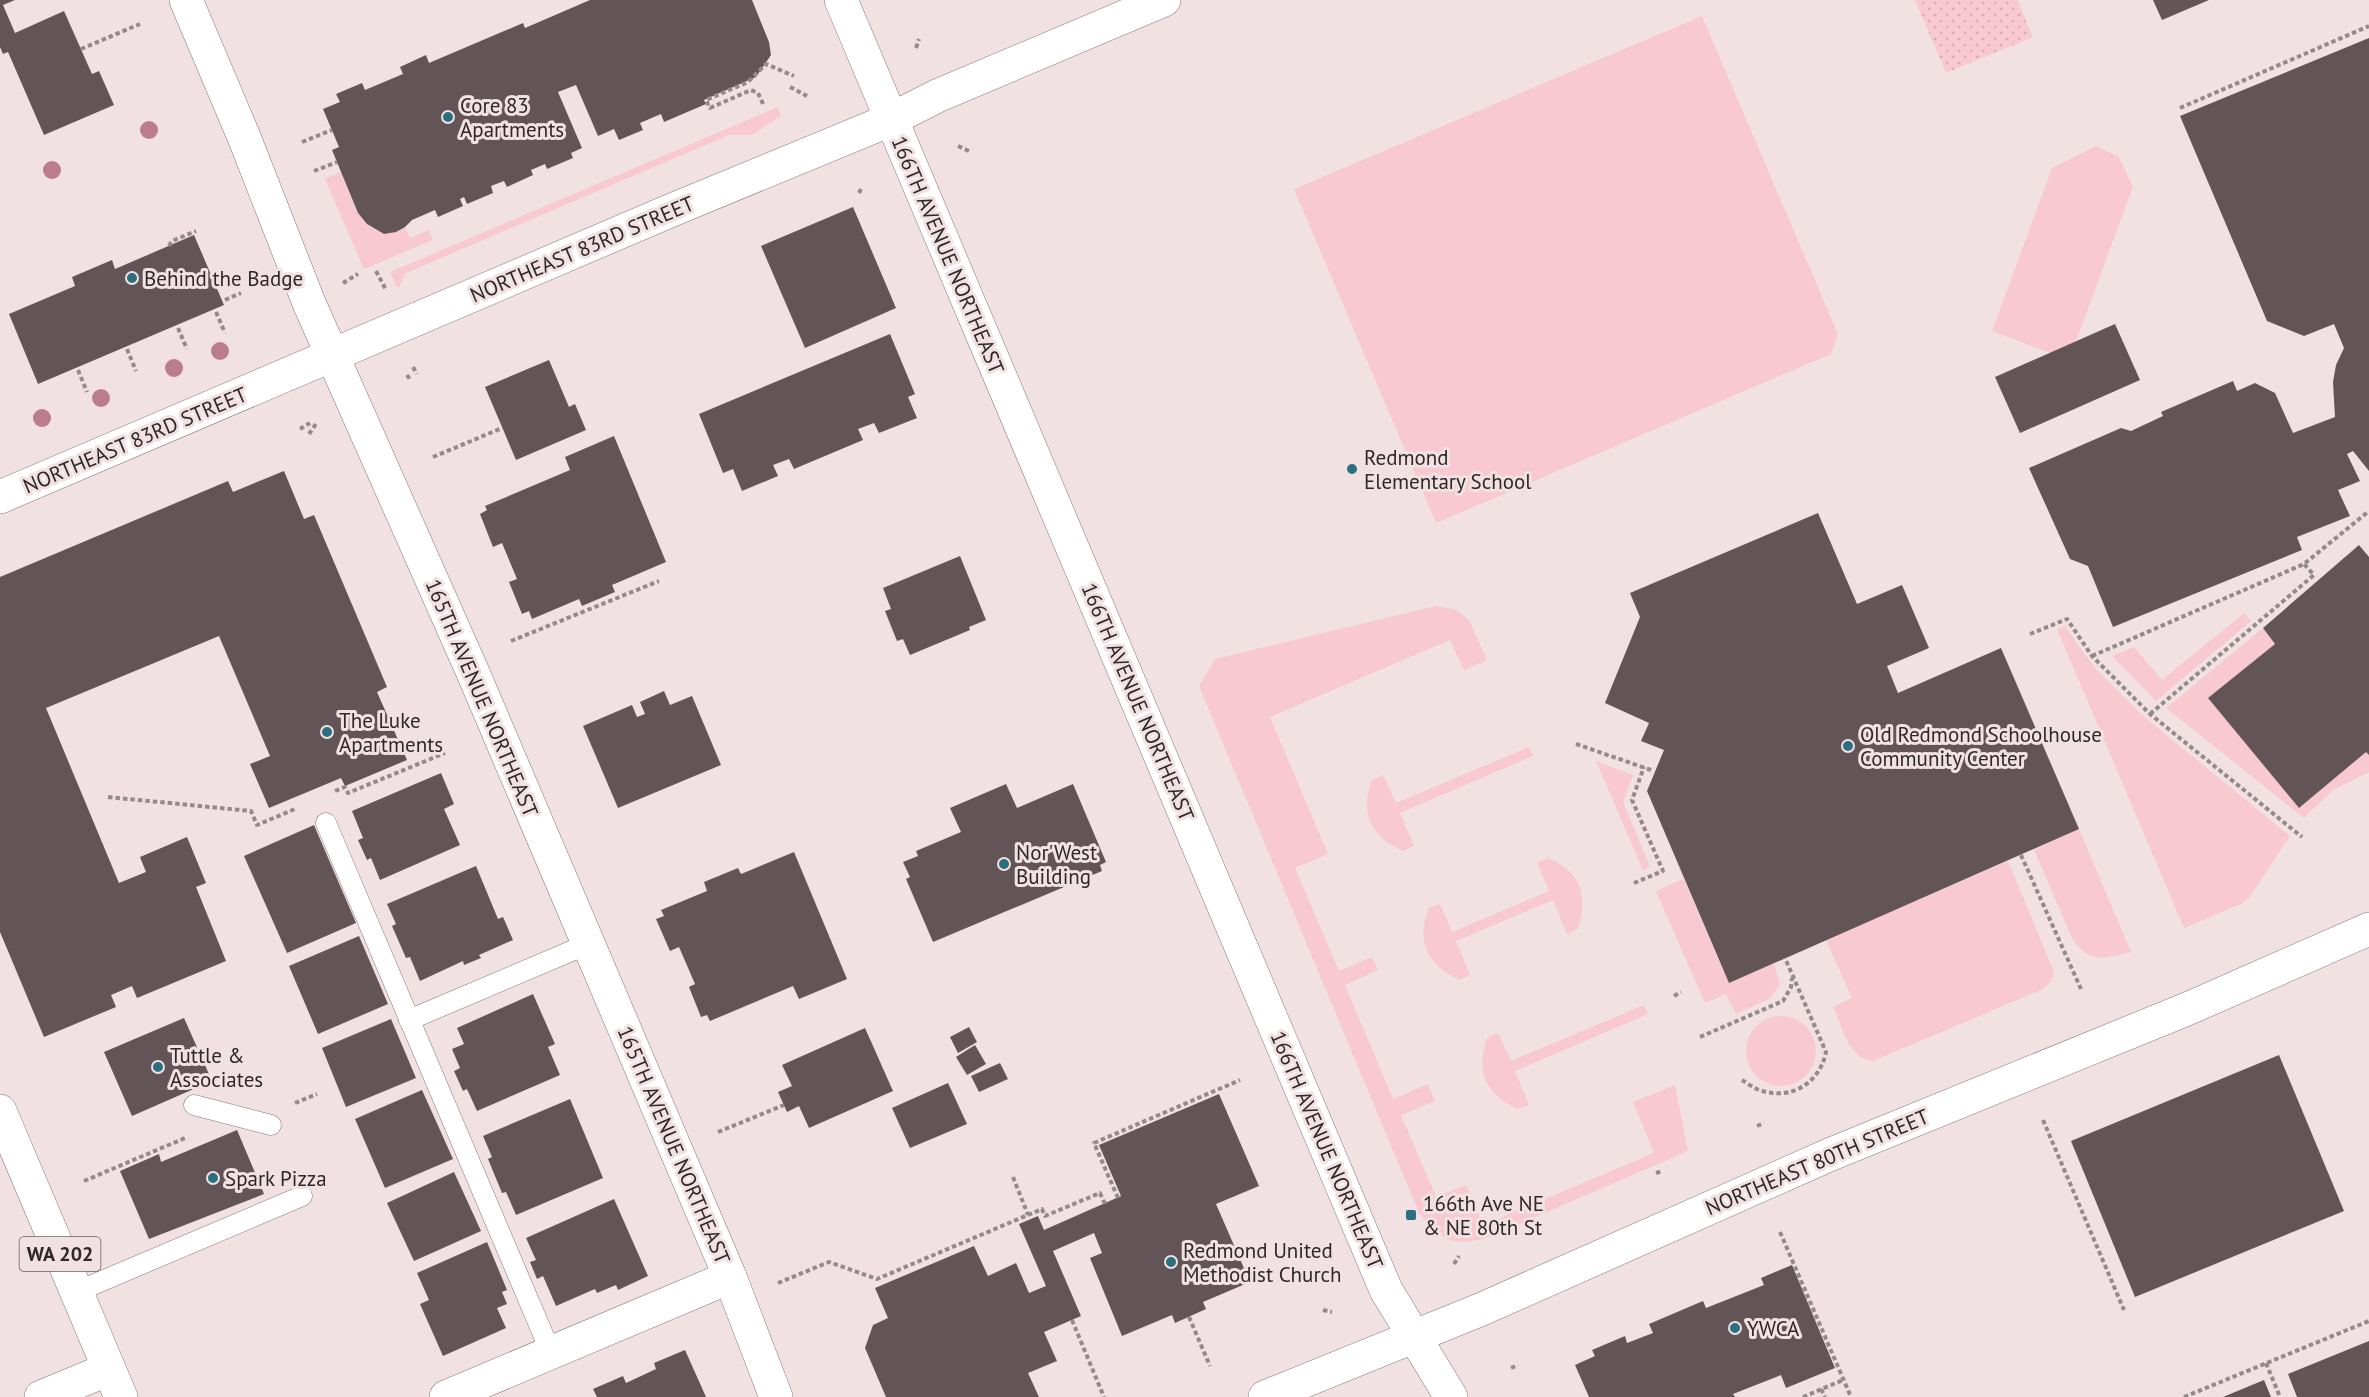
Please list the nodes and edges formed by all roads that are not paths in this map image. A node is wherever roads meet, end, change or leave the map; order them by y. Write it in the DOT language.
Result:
graph roads {
  1 [pos="186,0"];
  2 [pos="841,0"];
  3 [pos="1164,0"];
  4 [pos="890,120"];
  5 [pos="332,356"];
  6 [pos="0,497"];
  7 [pos="326,823"];
  8 [pos="2369,929"];
  9 [pos="588,944"];
  10 [pos="409,1020"];
  11 [pos="194,1105"];
  12 [pos="0,1111"];
  13 [pos="271,1125"];
  14 [pos="8,1154"];
  15 [pos="302,1196"];
  16 [pos="730,1277"];
  17 [pos="76,1292"];
  18 [pos="1413,1336"];
  19 [pos="551,1353"];
  20 [pos="115,1383"];
  21 [pos="499,1387"];
  22 [pos="41,1397"];
  23 [pos="446,1397"];
  24 [pos="776,1397"];
  25 [pos="1265,1397"];
  26 [pos="1451,1397"];
  1 -- 5 [label="street, 165TH AVENUE NORTHEAST"];
  2 -- 4 [label="street, 166TH AVENUE NORTHEAST"];
  3 -- 4 [label="street, NORTHEAST 83RD STREET"];
  4 -- 5 [label="street, NORTHEAST 83RD STREET"];
  4 -- 18 [label="street, 166TH AVENUE NORTHEAST"];
  5 -- 6 [label="street, NORTHEAST 83RD STREET"];
  5 -- 9 [label="street, 165TH AVENUE NORTHEAST"];
  7 -- 10 [label="lane"];
  8 -- 18 [label="street, NORTHEAST 80TH STREET"];
  9 -- 10 [label="lane"];
  9 -- 16 [label="street, 165TH AVENUE NORTHEAST"];
  10 -- 19 [label="lane"];
  11 -- 13 [label="lane"];
  12 -- 14 [label="street, WA 202"];
  14 -- 17 [label="street, WA 202"];
  15 -- 17 [label="lane"];
  16 -- 19 [label="street"];
  16 -- 24 [label="street, 165TH AVENUE NORTHEAST"];
  17 -- 20 [label="street, WA 202"];
  18 -- 25 [label="street, NORTHEAST 80TH STREET"];
  18 -- 26 [label="street, 166TH AVENUE NORTHEAST"];
  19 -- 21 [label="street"];
  20 -- 22 [label="street"];
  21 -- 23 [label="street"];
}
